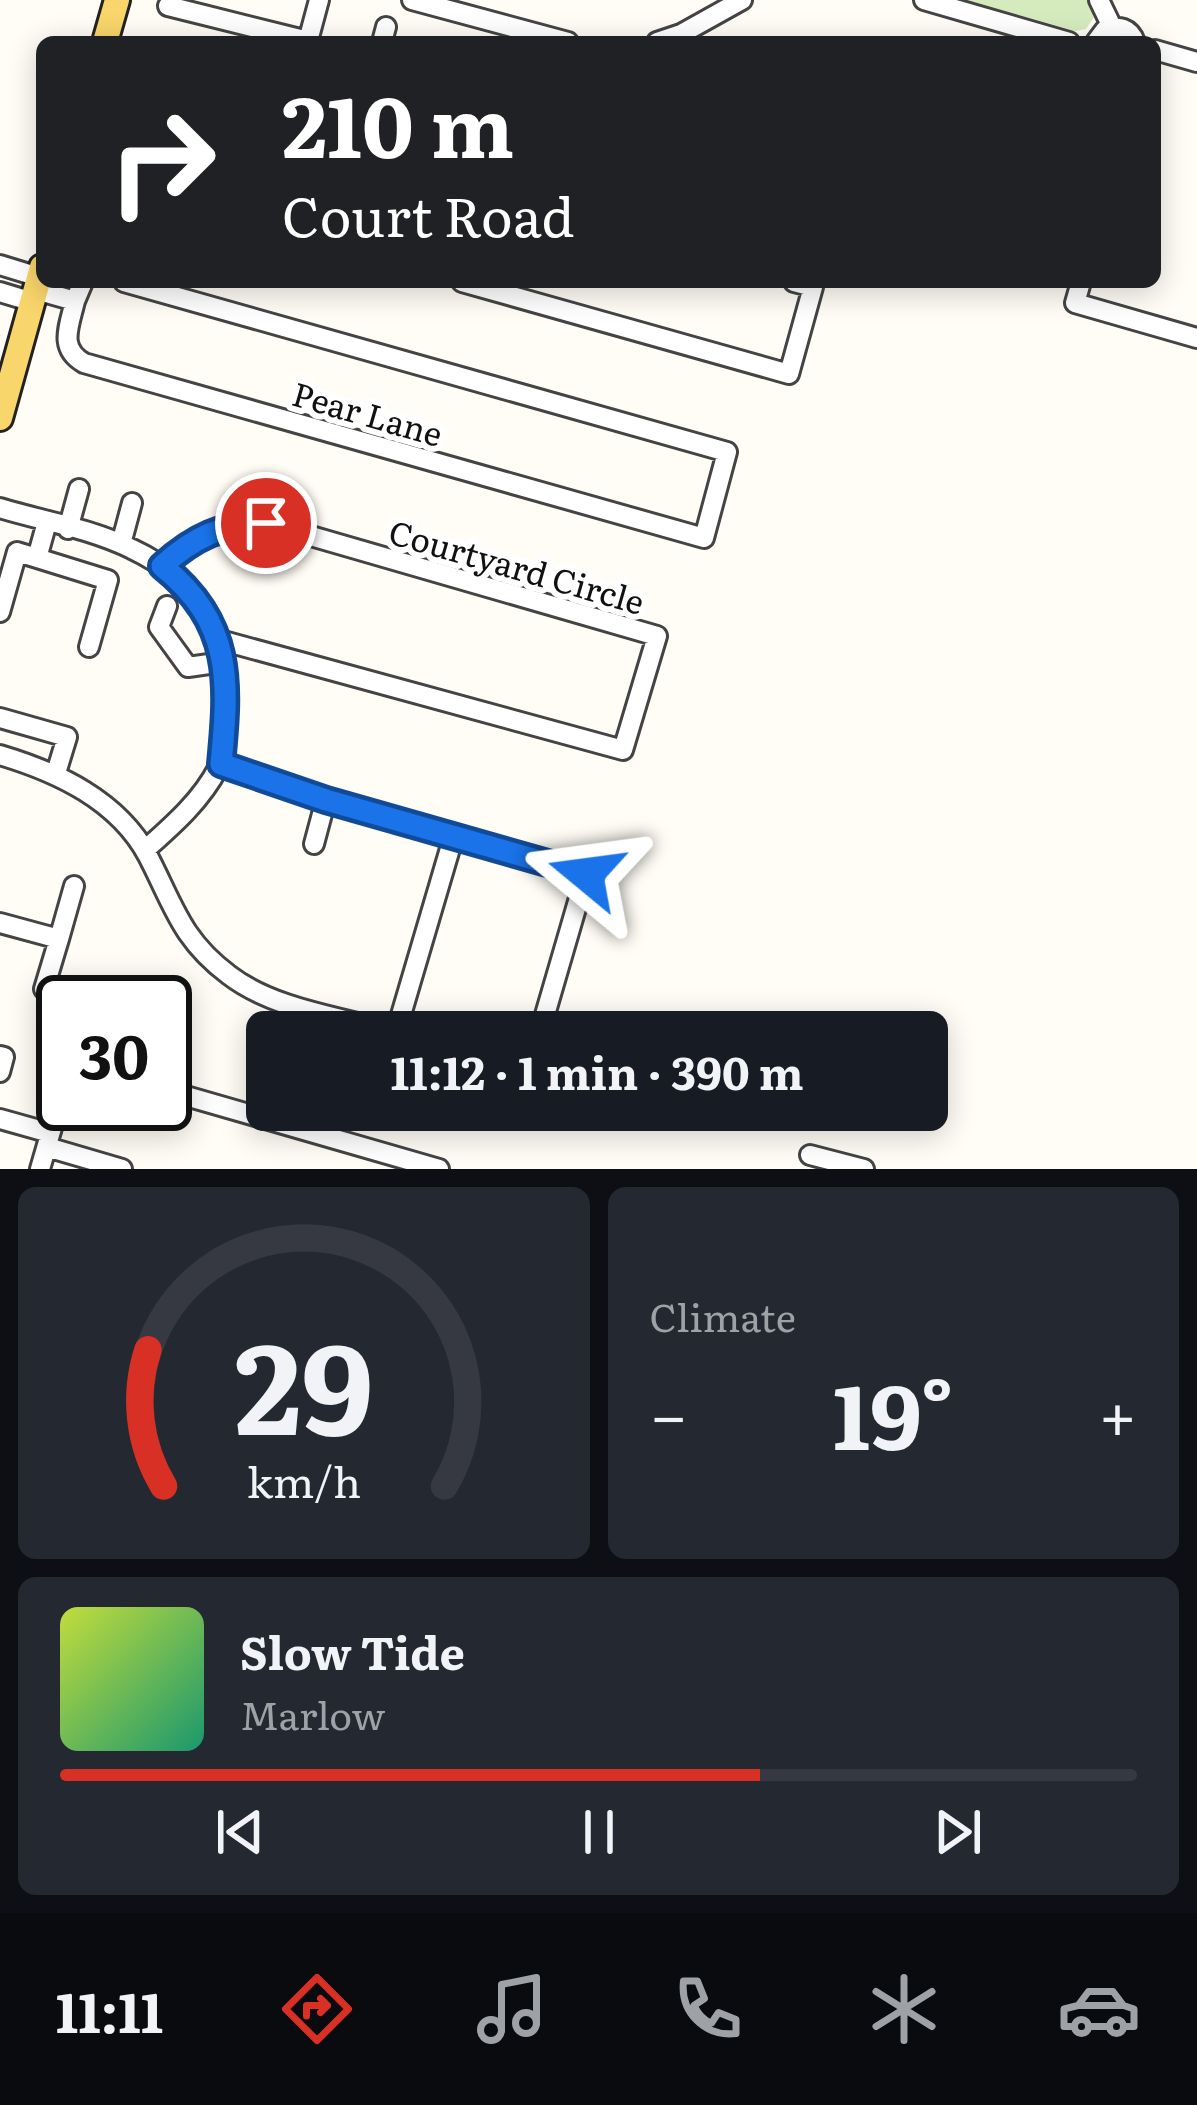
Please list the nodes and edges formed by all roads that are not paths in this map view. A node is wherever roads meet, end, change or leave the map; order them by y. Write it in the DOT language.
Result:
graph roads {
  1 [pos="117,0"];
  2 [pos="319,0"];
  3 [pos="412,0"];
  4 [pos="924,0"];
  5 [pos="1099,0"];
  6 [pos="732,2"];
  7 [pos="168,6"];
  8 [pos="1112,28"];
  9 [pos="107,36"];
  10 [pos="288,36"];
  11 [pos="309,36"];
  12 [pos="546,36"];
  13 [pos="675,36"];
  14 [pos="1044,36"];
  15 [pos="1100,36"];
  16 [pos="1131,36"];
  17 [pos="1161,52"];
  18 [pos="1197,62"];
  19 [pos="0,265"];
  20 [pos="36,283"];
  21 [pos="36,284"];
  22 [pos="37,288"];
  23 [pos="47,288"];
  24 [pos="80,288"];
  25 [pos="145,288"];
  26 [pos="483,288"];
  27 [pos="813,288"];
  28 [pos="1079,288"];
  29 [pos="0,292"];
  30 [pos="75,301"];
  31 [pos="1197,338"];
  32 [pos="0,418"];
  33 [pos="79,489"];
  34 [pos="132,503"];
  35 [pos="0,508"];
  36 [pos="47,523"];
  37 [pos="68,529"];
  38 [pos="124,546"];
  39 [pos="37,558"];
  40 [pos="162,566"];
  41 [pos="108,580"];
  42 [pos="167,606"];
  43 [pos="0,612"];
  44 [pos="220,640"];
  45 [pos="89,646"];
  46 [pos="223,662"];
  47 [pos="0,718"];
  48 [pos="2,762"];
  49 [pos="221,764"];
  50 [pos="56,773"];
  51 [pos="326,800"];
  52 [pos="454,835"];
  53 [pos="314,844"];
  54 [pos="145,850"];
  55 [pos="74,886"];
  56 [pos="0,923"];
  57 [pos="59,939"];
  58 [pos="48,975"];
  59 [pos="318,1011"];
  60 [pos="400,1011"];
  61 [pos="546,1011"];
  62 [pos="0,1056"];
  63 [pos="0,1072"];
  64 [pos="192,1098"];
  65 [pos="0,1119"];
  66 [pos="52,1131"];
  67 [pos="49,1140"];
  68 [pos="822,1162"];
  69 [pos="40,1169"];
  70 [pos="122,1169"];
  71 [pos="439,1169"];
  72 [pos="864,1169"];
  1 -- 9 [label="main road"];
  2 -- 11 [label="street"];
  3 -- 12 [label="street"];
  4 -- 14 [label="street"];
  5 -- 8 [label="street"];
  6 -- 13 [label="street"];
  7 -- 10 [label="street"];
  8 -- 15 [label="street"];
  8 -- 16 [label="street"];
  17 -- 18 [label="street"];
  19 -- 20 [label="street"];
  21 -- 29 [label="street"];
  22 -- 32 [label="main road"];
  23 -- 30 [label="street"];
  24 -- 30 [label="street"];
  25 -- 30 [label="street, Pear Lane"];
  26 -- 27 [label="street"];
  28 -- 31 [label="street"];
  33 -- 37 [label="street"];
  34 -- 38 [label="street"];
  35 -- 36 [label="street"];
  36 -- 37 [label="street"];
  36 -- 39 [label="street"];
  37 -- 38 [label="street"];
  38 -- 40 [label="street"];
  38 -- 41 [label="street"];
  39 -- 41 [label="street"];
  39 -- 43 [label="street"];
  40 -- 44 [label="street"];
  40 -- 44 [label="street, Courtyard Circle"];
  41 -- 45 [label="street"];
  42 -- 46 [label="street"];
  44 -- 46 [label="street"];
  46 -- 49 [label="street"];
  47 -- 50 [label="street"];
  48 -- 50 [label="street"];
  49 -- 51 [label="street"];
  49 -- 54 [label="street"];
  50 -- 54 [label="street"];
  51 -- 52 [label="street"];
  51 -- 53 [label="street"];
  52 -- 60 [label="street"];
  52 -- 61 [label="street"];
  54 -- 59 [label="street"];
  55 -- 57 [label="street"];
  56 -- 57 [label="street"];
  57 -- 58 [label="street"];
  62 -- 63 [label="street"];
  64 -- 71 [label="street"];
  65 -- 67 [label="street"];
  66 -- 67 [label="street"];
  67 -- 69 [label="street"];
  67 -- 70 [label="street"];
  68 -- 72 [label="street"];
}
